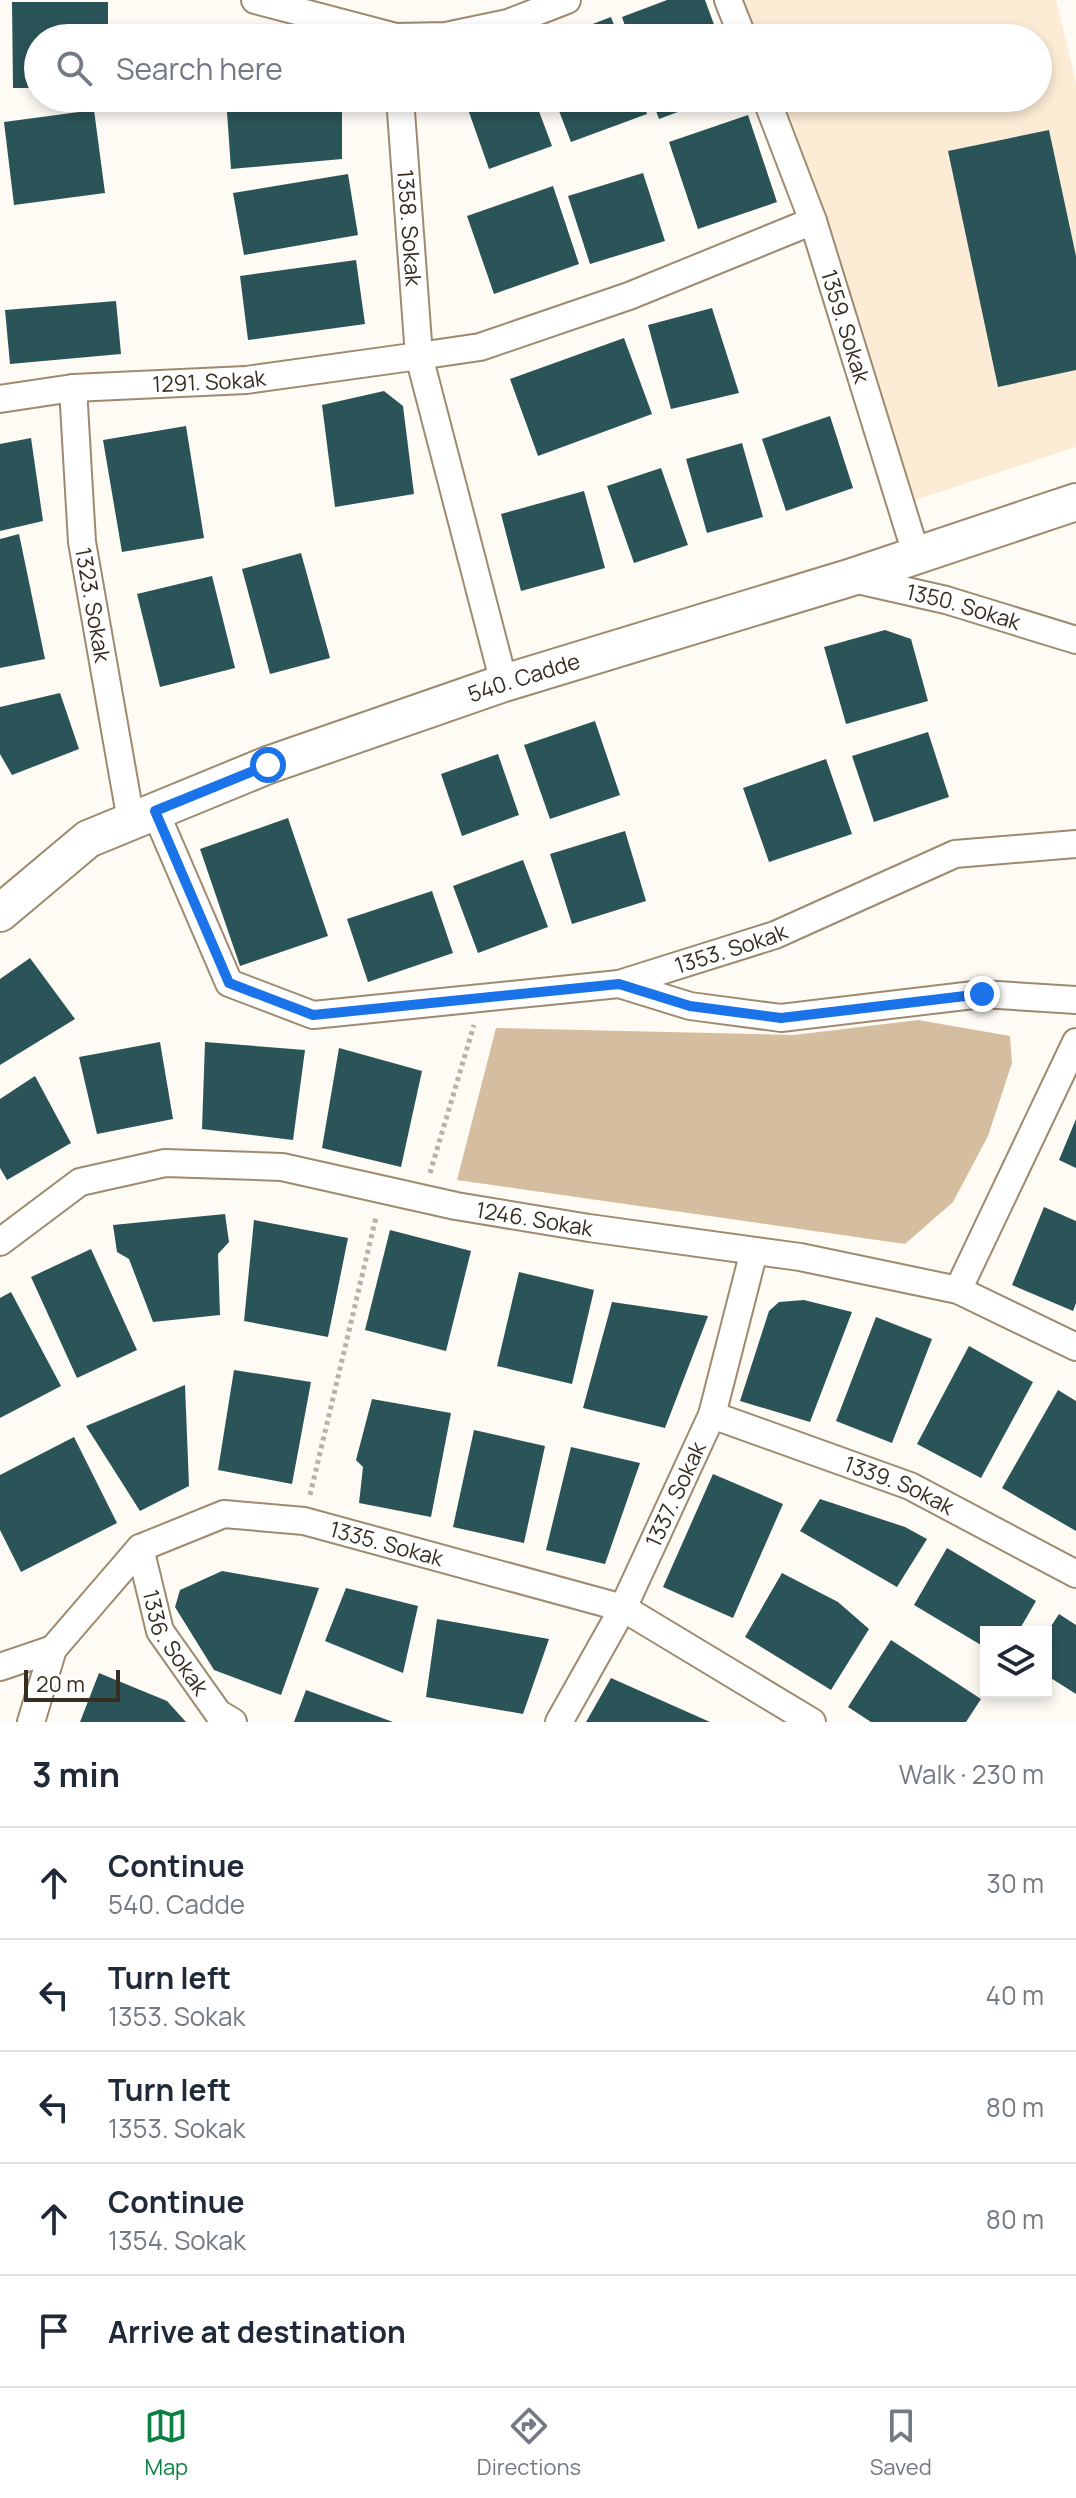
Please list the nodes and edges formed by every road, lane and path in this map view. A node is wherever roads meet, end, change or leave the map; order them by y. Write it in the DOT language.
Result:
graph roads {
  1 [pos="255,0"];
  2 [pos="567,0"];
  3 [pos="728,0"];
  4 [pos="344,24"];
  5 [pos="499,24"];
  6 [pos="737,24"];
  7 [pos="401,112"];
  8 [pos="771,112"];
  9 [pos="813,221"];
  10 [pos="419,356"];
  11 [pos="73,388"];
  12 [pos="0,399"];
  13 [pos="1076,502"];
  14 [pos="917,557"];
  15 [pos="849,578"];
  16 [pos="1076,640"];
  17 [pos="504,683"];
  18 [pos="143,816"];
  19 [pos="1076,844"];
  20 [pos="0,913"];
  21 [pos="619,984"];
  22 [pos="482,998"];
  23 [pos="1076,1000"];
  24 [pos="1076,1042"];
  25 [pos="382,1189"];
  26 [pos="422,1198"];
  27 [pos="0,1242"];
  28 [pos="754,1251"];
  29 [pos="958,1290"];
  30 [pos="1076,1347"];
  31 [pos="712,1415"];
  32 [pos="304,1521"];
  33 [pos="140,1548"];
  34 [pos="1076,1574"];
  35 [pos="623,1608"];
  36 [pos="53,1649"];
  37 [pos="0,1667"];
  38 [pos="31,1722"];
  39 [pos="233,1722"];
  40 [pos="559,1722"];
  41 [pos="812,1722"];
  1 -- 4 [label="street"];
  2 -- 5 [label="street"];
  3 -- 6 [label="street"];
  7 -- 10 [label="street, 1358. Sokak"];
  8 -- 9 [label="street, 1359. Sokak"];
  9 -- 10 [label="street, 1291. Sokak"];
  9 -- 14 [label="street, 1359. Sokak"];
  10 -- 11 [label="street, 1291. Sokak"];
  10 -- 17 [label="street"];
  11 -- 12 [label="street, 1291. Sokak"];
  11 -- 18 [label="street, 1323. Sokak"];
  13 -- 14 [label="street, 540. Cadde"];
  14 -- 15 [label="street, 540. Cadde"];
  15 -- 16 [label="street, 1350. Sokak"];
  15 -- 17 [label="street, 540. Cadde"];
  17 -- 18 [label="street, 540. Cadde"];
  18 -- 20 [label="street, 540. Cadde"];
  18 -- 22 [label="street, 1353. Sokak"];
  19 -- 21 [label="street, 1353. Sokak"];
  21 -- 22 [label="street, 1353. Sokak"];
  21 -- 23 [label="street"];
  22 -- 26 [label="path"];
  24 -- 29 [label="street"];
  25 -- 26 [label="street, 1246. Sokak"];
  25 -- 27 [label="street, 1246. Sokak"];
  25 -- 32 [label="path"];
  26 -- 28 [label="street, 1246. Sokak"];
  28 -- 29 [label="street, 1246. Sokak"];
  28 -- 31 [label="street, 1337. Sokak"];
  29 -- 30 [label="street, 1246. Sokak"];
  31 -- 34 [label="street, 1339. Sokak"];
  31 -- 35 [label="street, 1337. Sokak"];
  32 -- 33 [label="street, 1335. Sokak"];
  32 -- 35 [label="street, 1335. Sokak"];
  33 -- 36 [label="street, 1335. Sokak"];
  33 -- 39 [label="street, 1336. Sokak"];
  35 -- 40 [label="street, 1337. Sokak"];
  35 -- 41 [label="street, 1335. Sokak"];
  36 -- 37 [label="street"];
  36 -- 38 [label="street, 1335. Sokak"];
}
